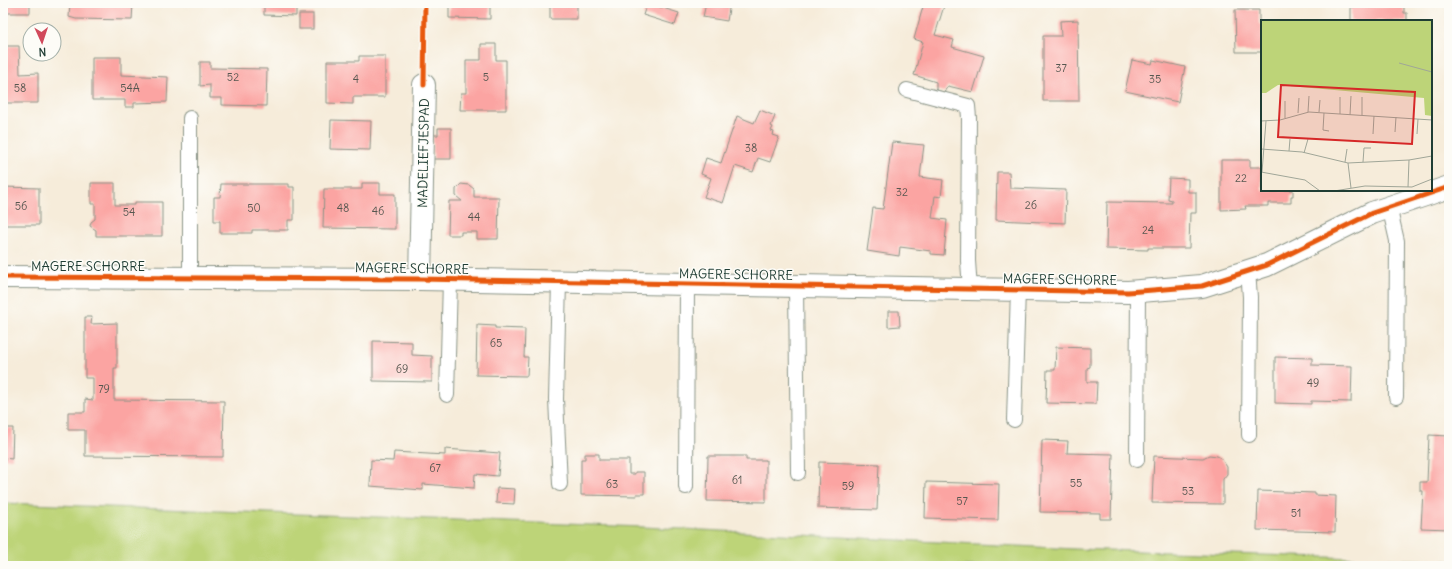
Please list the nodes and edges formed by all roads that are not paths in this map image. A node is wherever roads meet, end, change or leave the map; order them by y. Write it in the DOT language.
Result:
graph roads {
  1 [pos="424,85"];
  2 [pos="907,90"];
  3 [pos="190,118"];
  4 [pos="1449,187"];
  5 [pos="1390,206"];
  6 [pos="1248,271"];
  7 [pos="3,277"];
  8 [pos="190,278"];
  9 [pos="420,279"];
  10 [pos="450,280"];
  11 [pos="559,282"];
  12 [pos="687,284"];
  13 [pos="796,286"];
  14 [pos="970,289"];
  15 [pos="1018,290"];
  16 [pos="1138,291"];
  17 [pos="448,395"];
  18 [pos="1396,397"];
  19 [pos="1014,420"];
  20 [pos="1249,435"];
  21 [pos="1137,460"];
  22 [pos="798,473"];
  23 [pos="560,484"];
  24 [pos="686,487"];
  1 -- 9 [label="street, MADELIEFJESPAD"];
  2 -- 14 [label="lane"];
  3 -- 8 [label="lane"];
  4 -- 5 [label="street, MAGERE SCHORRE"];
  5 -- 6 [label="street, MAGERE SCHORRE"];
  5 -- 18 [label="lane"];
  6 -- 16 [label="street, MAGERE SCHORRE"];
  6 -- 20 [label="lane"];
  7 -- 8 [label="street, MAGERE SCHORRE"];
  8 -- 9 [label="street, MAGERE SCHORRE"];
  9 -- 10 [label="street, MAGERE SCHORRE"];
  10 -- 11 [label="street, MAGERE SCHORRE"];
  10 -- 17 [label="lane"];
  11 -- 12 [label="street, MAGERE SCHORRE"];
  11 -- 23 [label="lane"];
  12 -- 13 [label="street, MAGERE SCHORRE"];
  12 -- 24 [label="lane"];
  13 -- 14 [label="street, MAGERE SCHORRE"];
  13 -- 22 [label="lane"];
  14 -- 15 [label="street, MAGERE SCHORRE"];
  15 -- 16 [label="street, MAGERE SCHORRE"];
  15 -- 19 [label="lane"];
  16 -- 21 [label="lane"];
}
